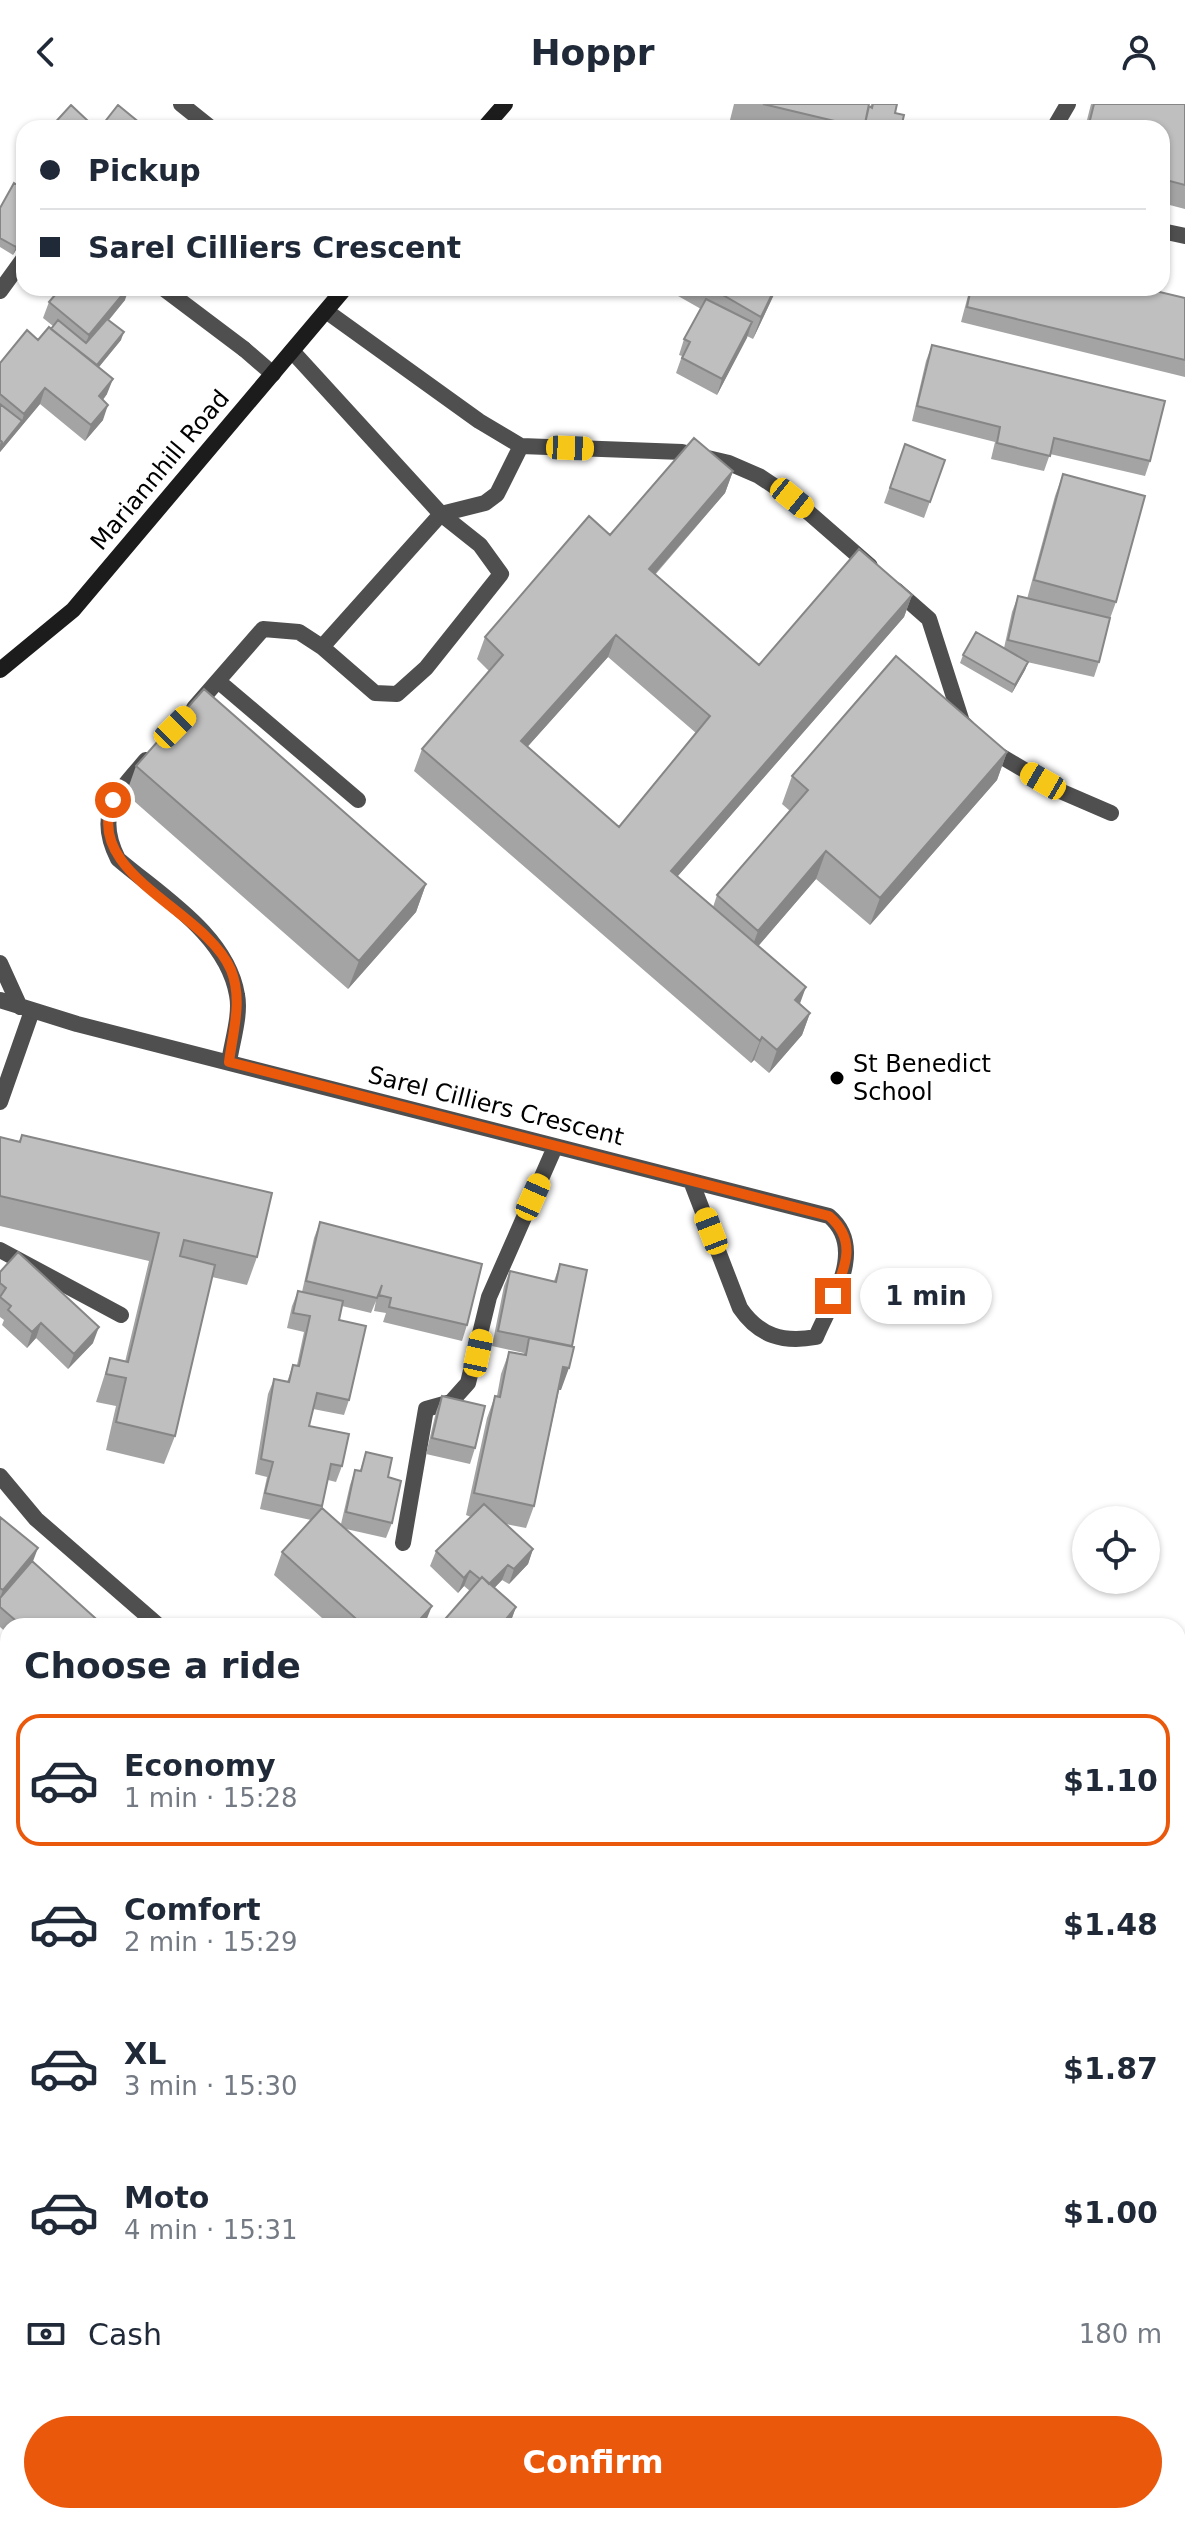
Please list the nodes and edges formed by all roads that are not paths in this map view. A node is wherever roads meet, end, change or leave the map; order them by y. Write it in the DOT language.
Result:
graph roads {
  1 [pos="181,104"];
  2 [pos="505,104"];
  3 [pos="201,120"];
  4 [pos="491,120"];
  5 [pos="16,269"];
  6 [pos="0,291"];
  7 [pos="174,296"];
  8 [pos="338,296"];
  9 [pos="326,311"];
  10 [pos="292,351"];
  11 [pos="273,374"];
  12 [pos="521,446"];
  13 [pos="441,514"];
  14 [pos="322,647"];
  15 [pos="0,670"];
  16 [pos="218,681"];
  17 [pos="184,718"];
  18 [pos="157,748"];
  19 [pos="358,800"];
  20 [pos="1111,813"];
  21 [pos="0,963"];
  22 [pos="0,1000"];
  23 [pos="26,1009"];
  24 [pos="229,1062"];
  25 [pos="0,1102"];
  26 [pos="555,1147"];
  27 [pos="691,1181"];
  28 [pos="0,1250"];
  29 [pos="121,1315"];
  30 [pos="0,1476"];
  31 [pos="403,1543"];
  32 [pos="150,1618"];
  1 -- 3 [label="street"];
  2 -- 4 [label="street"];
  5 -- 6 [label="street"];
  7 -- 11 [label="street"];
  8 -- 9 [label="street, Mariannhill Road"];
  9 -- 10 [label="street, Mariannhill Road"];
  9 -- 12 [label="street"];
  10 -- 11 [label="street, Mariannhill Road"];
  10 -- 13 [label="street"];
  11 -- 15 [label="street, Mariannhill Road"];
  12 -- 13 [label="street"];
  12 -- 20 [label="street"];
  13 -- 14 [label="street"];
  13 -- 14 [label="street"];
  14 -- 16 [label="street"];
  16 -- 17 [label="street"];
  16 -- 19 [label="street"];
  18 -- 24 [label="street"];
  21 -- 23 [label="street"];
  22 -- 23 [label="street, Sarel Cilliers Crescent"];
  23 -- 24 [label="street, Sarel Cilliers Crescent"];
  23 -- 25 [label="street"];
  24 -- 26 [label="street, Sarel Cilliers Crescent"];
  26 -- 27 [label="street, Sarel Cilliers Crescent"];
  26 -- 31 [label="street"];
  27 -- 27 [label="street, Sarel Cilliers Crescent"];
  28 -- 29 [label="street"];
  30 -- 32 [label="street"];
}
